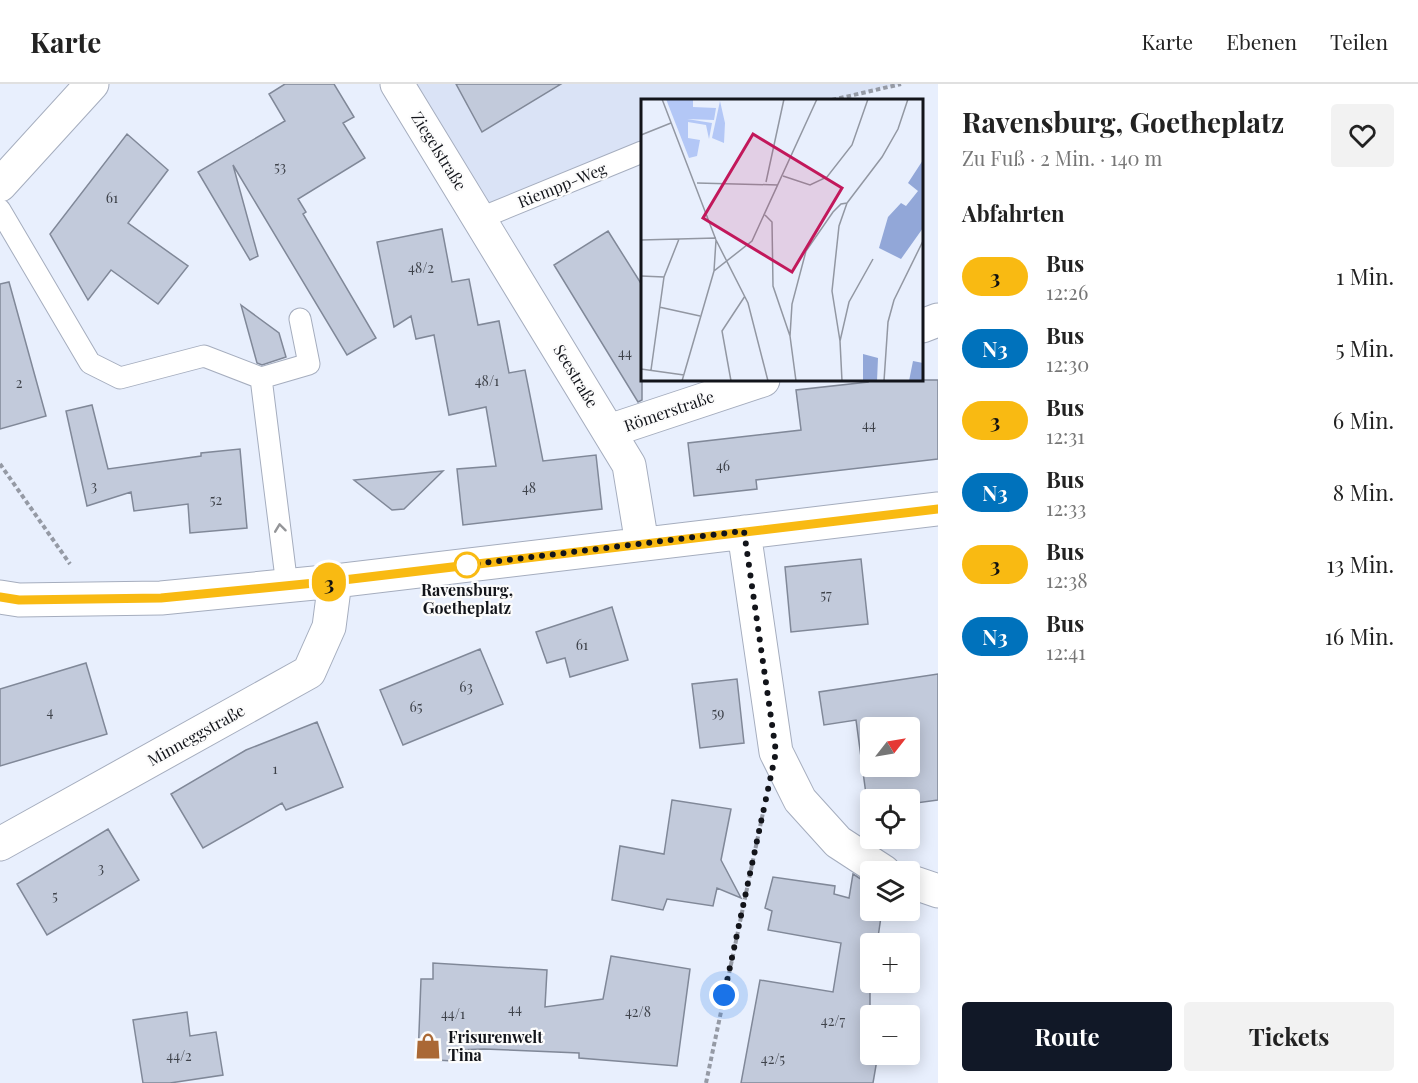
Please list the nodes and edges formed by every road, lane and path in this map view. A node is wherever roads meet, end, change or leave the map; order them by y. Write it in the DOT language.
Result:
graph roads {
  1 [pos="92,84"];
  2 [pos="397,84"];
  3 [pos="901,84"];
  4 [pos="836,99"];
  5 [pos="641,152"];
  6 [pos="0,185"];
  7 [pos="0,210"];
  8 [pos="481,218"];
  9 [pos="300,319"];
  10 [pos="938,320"];
  11 [pos="923,325"];
  12 [pos="261,378"];
  13 [pos="760,381"];
  14 [pos="609,431"];
  15 [pos="0,464"];
  16 [pos="938,509"];
  17 [pos="744,531"];
  18 [pos="642,544"];
  19 [pos="335,581"];
  20 [pos="286,586"];
  21 [pos="0,597"];
  22 [pos="94,599"];
  23 [pos="776,752"];
  24 [pos="0,844"];
  25 [pos="867,861"];
  26 [pos="920,885"];
  27 [pos="938,891"];
  28 [pos="706,1083"];
  1 -- 6 [label="street"];
  2 -- 8 [label="street, Ziegelstraße"];
  3 -- 4 [label="path"];
  5 -- 8 [label="lane, Riempp-Weg"];
  7 -- 12 [label="lane"];
  8 -- 14 [label="street, Seestraße"];
  9 -- 12 [label="lane"];
  10 -- 11 [label="street"];
  20 -- 12 [label="lane, one-way"];
  13 -- 14 [label="street, Römerstraße"];
  14 -- 18 [label="street, Seestraße"];
  15 -- 22 [label="path"];
  16 -- 17 [label="street"];
  17 -- 18 [label="street"];
  17 -- 23 [label="street"];
  18 -- 19 [label="street"];
  19 -- 20 [label="street"];
  19 -- 24 [label="street, Minneggstraße"];
  20 -- 22 [label="street"];
  21 -- 22 [label="street"];
  23 -- 25 [label="street"];
  23 -- 28 [label="path"];
  26 -- 27 [label="street"];
}
